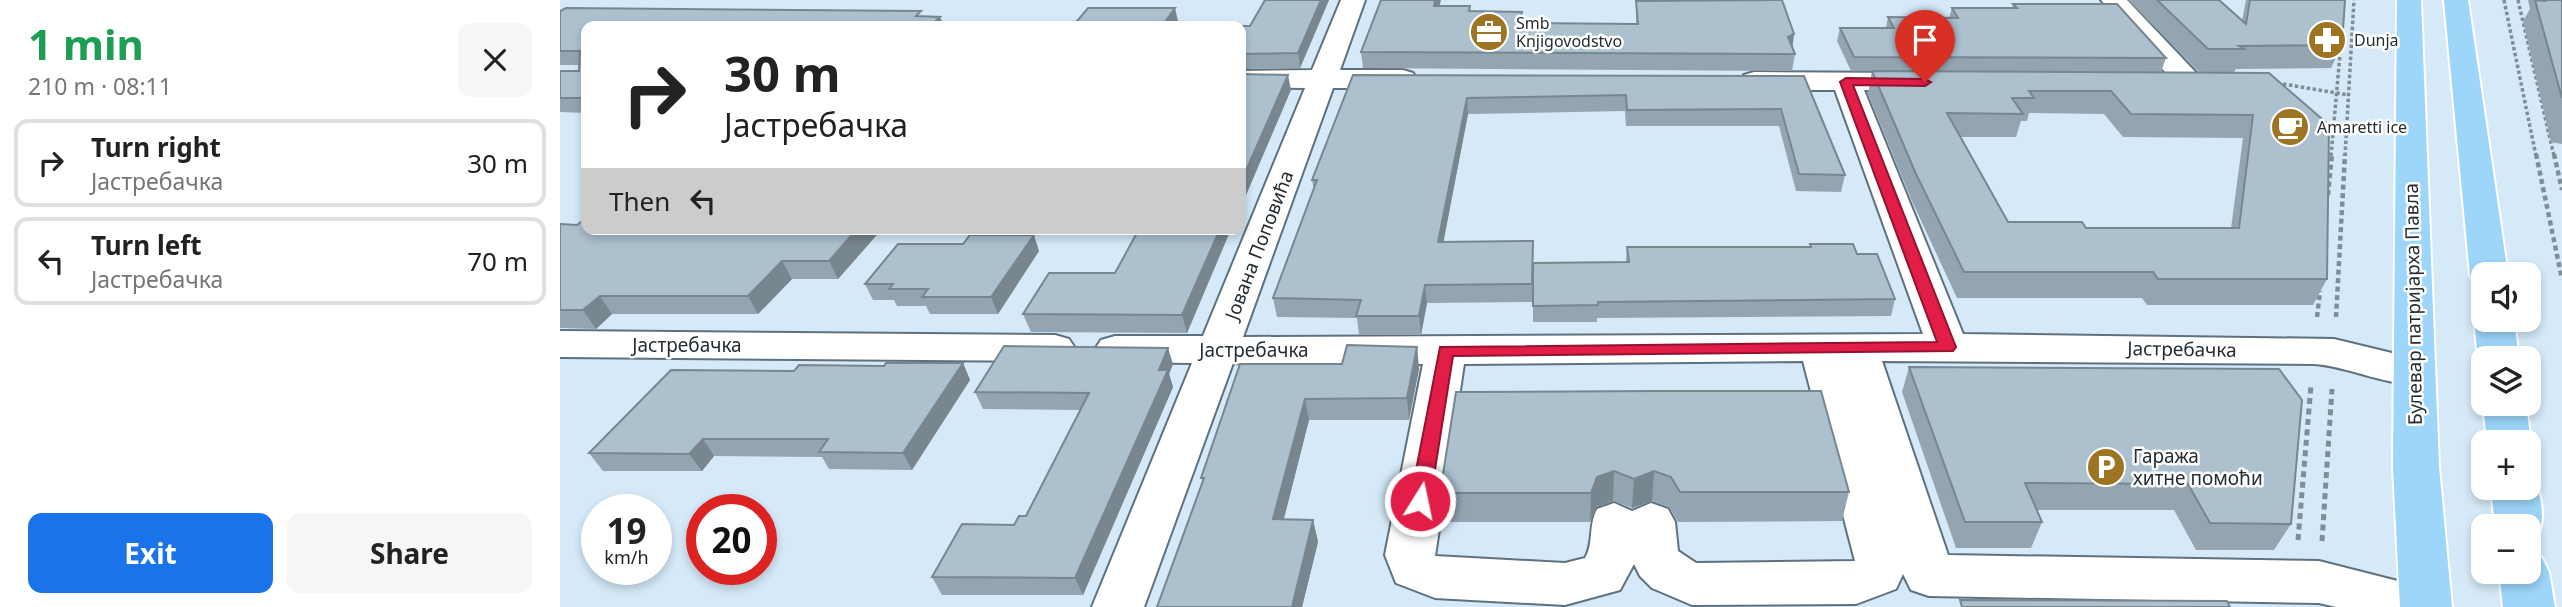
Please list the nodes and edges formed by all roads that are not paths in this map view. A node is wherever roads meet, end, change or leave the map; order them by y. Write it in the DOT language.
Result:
graph roads {
  1 [pos="1353,0"];
  2 [pos="2113,0"];
  3 [pos="2409,0"];
  4 [pos="2456,0"];
  5 [pos="1246,79"];
  6 [pos="1322,79"];
  7 [pos="1432,80"];
  8 [pos="1722,81"];
  9 [pos="1846,82"];
  10 [pos="1942,82"];
  11 [pos="2149,84"];
  12 [pos="2190,84"];
  13 [pos="2283,84"];
  14 [pos="2487,262"];
  15 [pos="560,344"];
  16 [pos="1948,347"];
  17 [pos="1839,349"];
  18 [pos="1219,350"];
  19 [pos="1446,351"];
  20 [pos="2414,372"];
  21 [pos="2288,582"];
  22 [pos="2526,584"];
  23 [pos="1933,591"];
  24 [pos="1118,607"];
  25 [pos="2208,607"];
  26 [pos="2425,607"];
  27 [pos="2529,607"];
  1 -- 6 [label="street, Јована Поповића"];
  2 -- 12 [label="street"];
  3 -- 20 [label="main road, Булевар патријарха Павла"];
  4 -- 14 [label="main road"];
  5 -- 6 [label="street"];
  6 -- 7 [label="street"];
  6 -- 18 [label="street, Јована Поповића"];
  8 -- 9 [label="street"];
  9 -- 10 [label="street"];
  9 -- 16 [label="street"];
  11 -- 12 [label="street"];
  12 -- 13 [label="street"];
  15 -- 18 [label="street, Јастребачка"];
  16 -- 17 [label="street, Јастребачка"];
  16 -- 20 [label="street, Јастребачка"];
  17 -- 19 [label="street, Јастребачка"];
  17 -- 19 [label="street"];
  17 -- 23 [label="street"];
  18 -- 19 [label="street, Јастребачка"];
  18 -- 24 [label="street, Јована Поповића"];
  20 -- 26 [label="main road, Булевар патријарха Павла"];
  21 -- 23 [label="street"];
  21 -- 25 [label="street"];
  21 -- 26 [label="street"];
  22 -- 27 [label="main road"];
}
